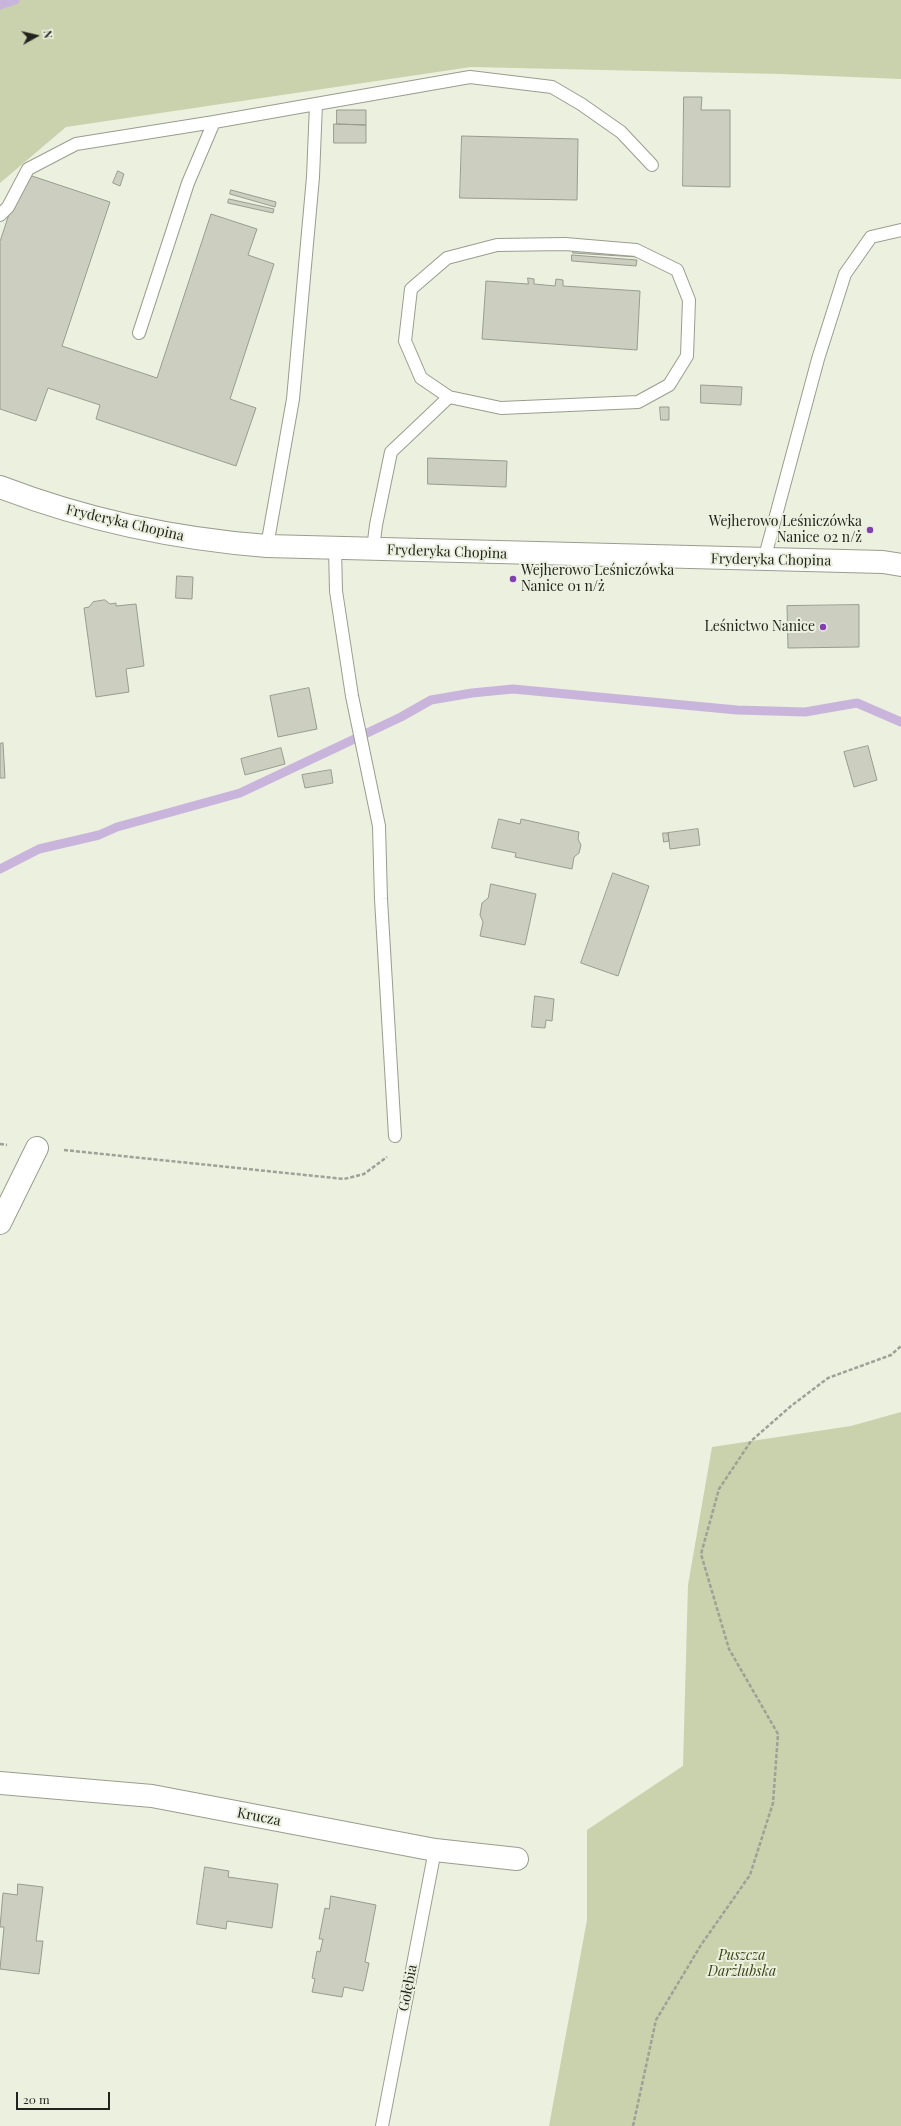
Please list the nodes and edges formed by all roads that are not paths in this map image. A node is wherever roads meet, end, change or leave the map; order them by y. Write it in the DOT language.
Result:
graph roads {
  1 [pos="316,104"];
  2 [pos="214,122"];
  3 [pos="652,165"];
  4 [pos="0,215"];
  5 [pos="901,230"];
  6 [pos="139,333"];
  7 [pos="449,397"];
  8 [pos="0,487"];
  9 [pos="267,546"];
  10 [pos="335,548"];
  11 [pos="373,549"];
  12 [pos="764,560"];
  13 [pos="901,565"];
  14 [pos="395,1136"];
  15 [pos="37,1148"];
  16 [pos="0,1223"];
  17 [pos="0,1783"];
  18 [pos="435,1850"];
  19 [pos="517,1859"];
  20 [pos="382,2126"];
  1 -- 2 [label="lane"];
  1 -- 3 [label="lane"];
  1 -- 9 [label="lane"];
  2 -- 4 [label="lane"];
  2 -- 6 [label="lane"];
  5 -- 12 [label="lane"];
  7 -- 7 [label="lane"];
  7 -- 11 [label="lane"];
  8 -- 9 [label="street, Fryderyka Chopina"];
  9 -- 10 [label="street, Fryderyka Chopina"];
  10 -- 11 [label="street, Fryderyka Chopina"];
  10 -- 14 [label="lane"];
  11 -- 12 [label="street, Fryderyka Chopina"];
  12 -- 13 [label="street, Fryderyka Chopina"];
  15 -- 16 [label="street"];
  17 -- 18 [label="street, Krucza"];
  18 -- 19 [label="street, Krucza"];
  18 -- 20 [label="lane, Gołębia"];
}
